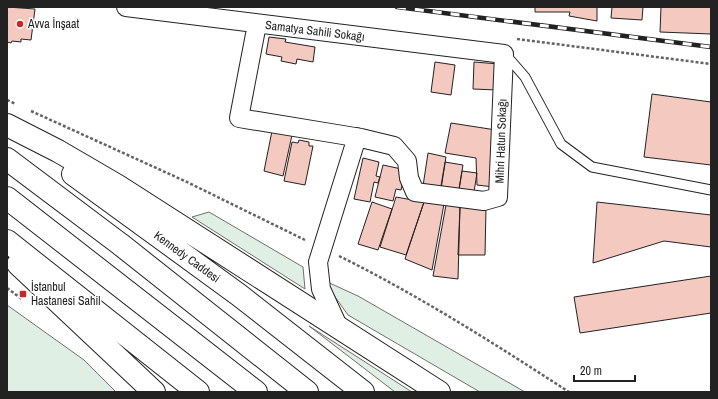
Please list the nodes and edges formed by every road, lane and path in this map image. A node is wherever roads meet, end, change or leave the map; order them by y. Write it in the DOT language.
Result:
graph roads {
  1 [pos="126,7"];
  2 [pos="257,24"];
  3 [pos="504,54"];
  4 [pos="7,100"];
  5 [pos="21,107"];
  6 [pos="28,110"];
  7 [pos="7,125"];
  8 [pos="357,137"];
  9 [pos="7,159"];
  10 [pos="711,190"];
  11 [pos="7,198"];
  12 [pos="7,241"];
  13 [pos="322,248"];
  14 [pos="7,251"];
  15 [pos="338,326"];
  16 [pos="154,392"];
  17 [pos="198,392"];
  18 [pos="256,392"];
  19 [pos="307,392"];
  20 [pos="363,392"];
  21 [pos="440,392"];
  22 [pos="569,392"];
  1 -- 2 [label="street, Samatya Sahili Sokağı"];
  2 -- 3 [label="street, Samatya Sahili Sokağı"];
  2 -- 8 [label="street, Mihri Hatun Sokağı"];
  3 -- 8 [label="street, Mihri Hatun Sokağı"];
  3 -- 10 [label="lane"];
  4 -- 5 [label="path"];
  6 -- 13 [label="path"];
  7 -- 15 [label="main road"];
  7 -- 20 [label="main road, Kennedy Caddesi"];
  8 -- 13 [label="street"];
  9 -- 19 [label="main road"];
  11 -- 18 [label="main road"];
  12 -- 17 [label="main road"];
  13 -- 15 [label="street"];
  13 -- 22 [label="path"];
  14 -- 16 [label="main road"];
  15 -- 21 [label="main road"];
}
